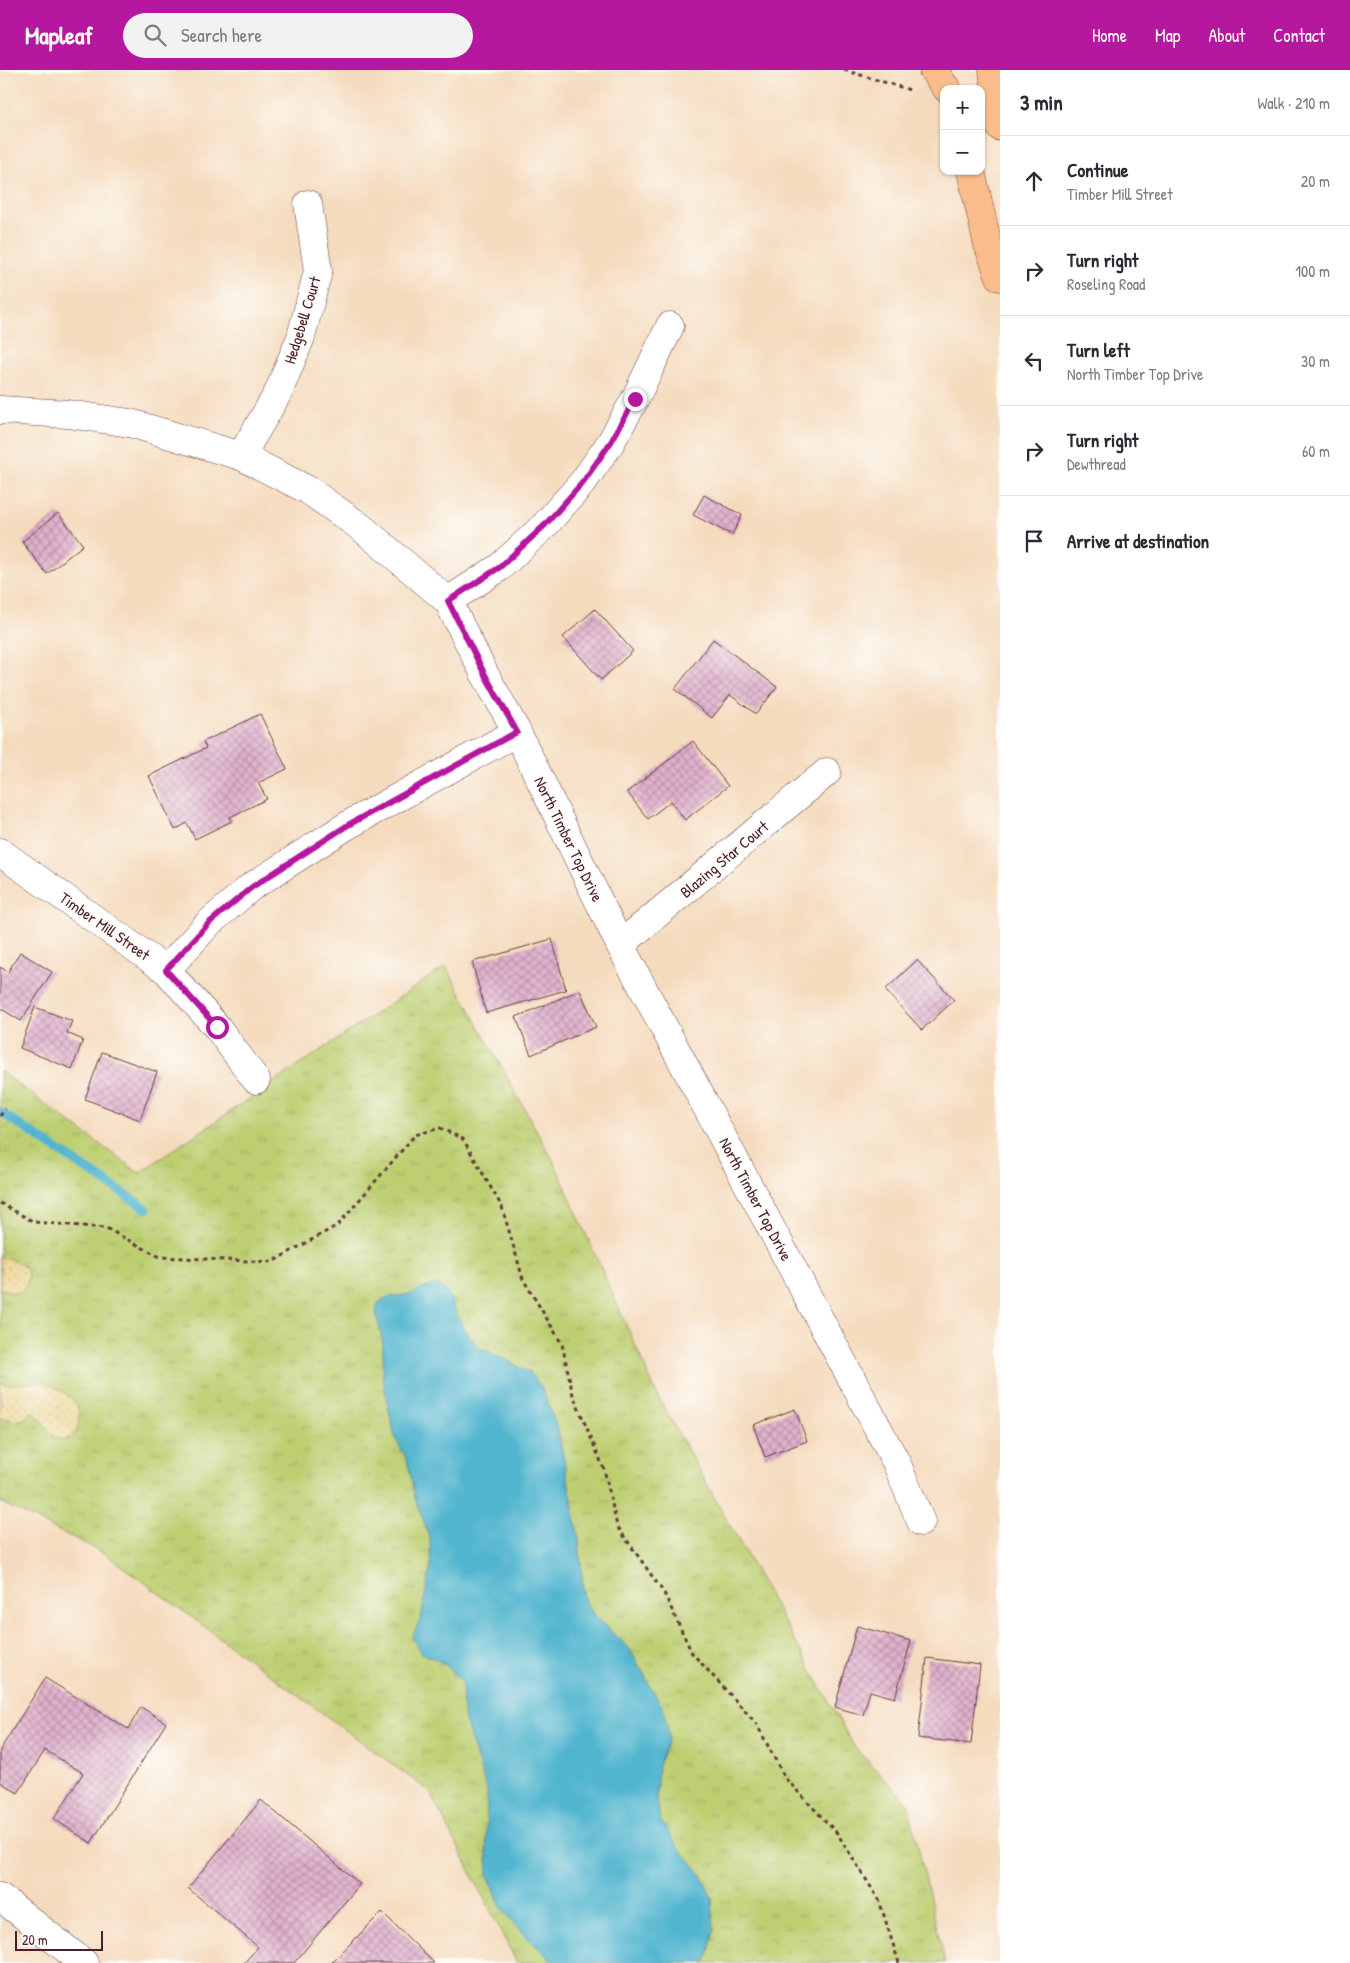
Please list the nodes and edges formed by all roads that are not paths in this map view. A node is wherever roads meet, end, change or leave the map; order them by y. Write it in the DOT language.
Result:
graph roads {
  1 [pos="933,70"];
  2 [pos="994,70"];
  3 [pos="944,85"];
  4 [pos="1000,127"];
  5 [pos="972,175"];
  6 [pos="308,204"];
  7 [pos="1000,277"];
  8 [pos="670,326"];
  9 [pos="0,410"];
  10 [pos="241,456"];
  11 [pos="448,601"];
  12 [pos="517,732"];
  13 [pos="827,772"];
  14 [pos="0,852"];
  15 [pos="620,945"];
  16 [pos="166,970"];
  17 [pos="256,1080"];
  18 [pos="921,1522"];
  19 [pos="0,1897"];
  20 [pos="84,1963"];
  1 -- 3 [label="main road"];
  2 -- 4 [label="main road"];
  5 -- 7 [label="main road"];
  6 -- 10 [label="street, Hedgebell Court"];
  8 -- 11 [label="street"];
  9 -- 10 [label="street, North Timber Top Drive"];
  10 -- 11 [label="street, North Timber Top Drive"];
  11 -- 12 [label="street, North Timber Top Drive"];
  12 -- 15 [label="street, North Timber Top Drive"];
  12 -- 16 [label="street"];
  13 -- 15 [label="street, Blazing Star Court"];
  14 -- 16 [label="street, Timber Mill Street"];
  15 -- 18 [label="street, North Timber Top Drive"];
  16 -- 17 [label="street, Timber Mill Street"];
  19 -- 20 [label="street"];
}
